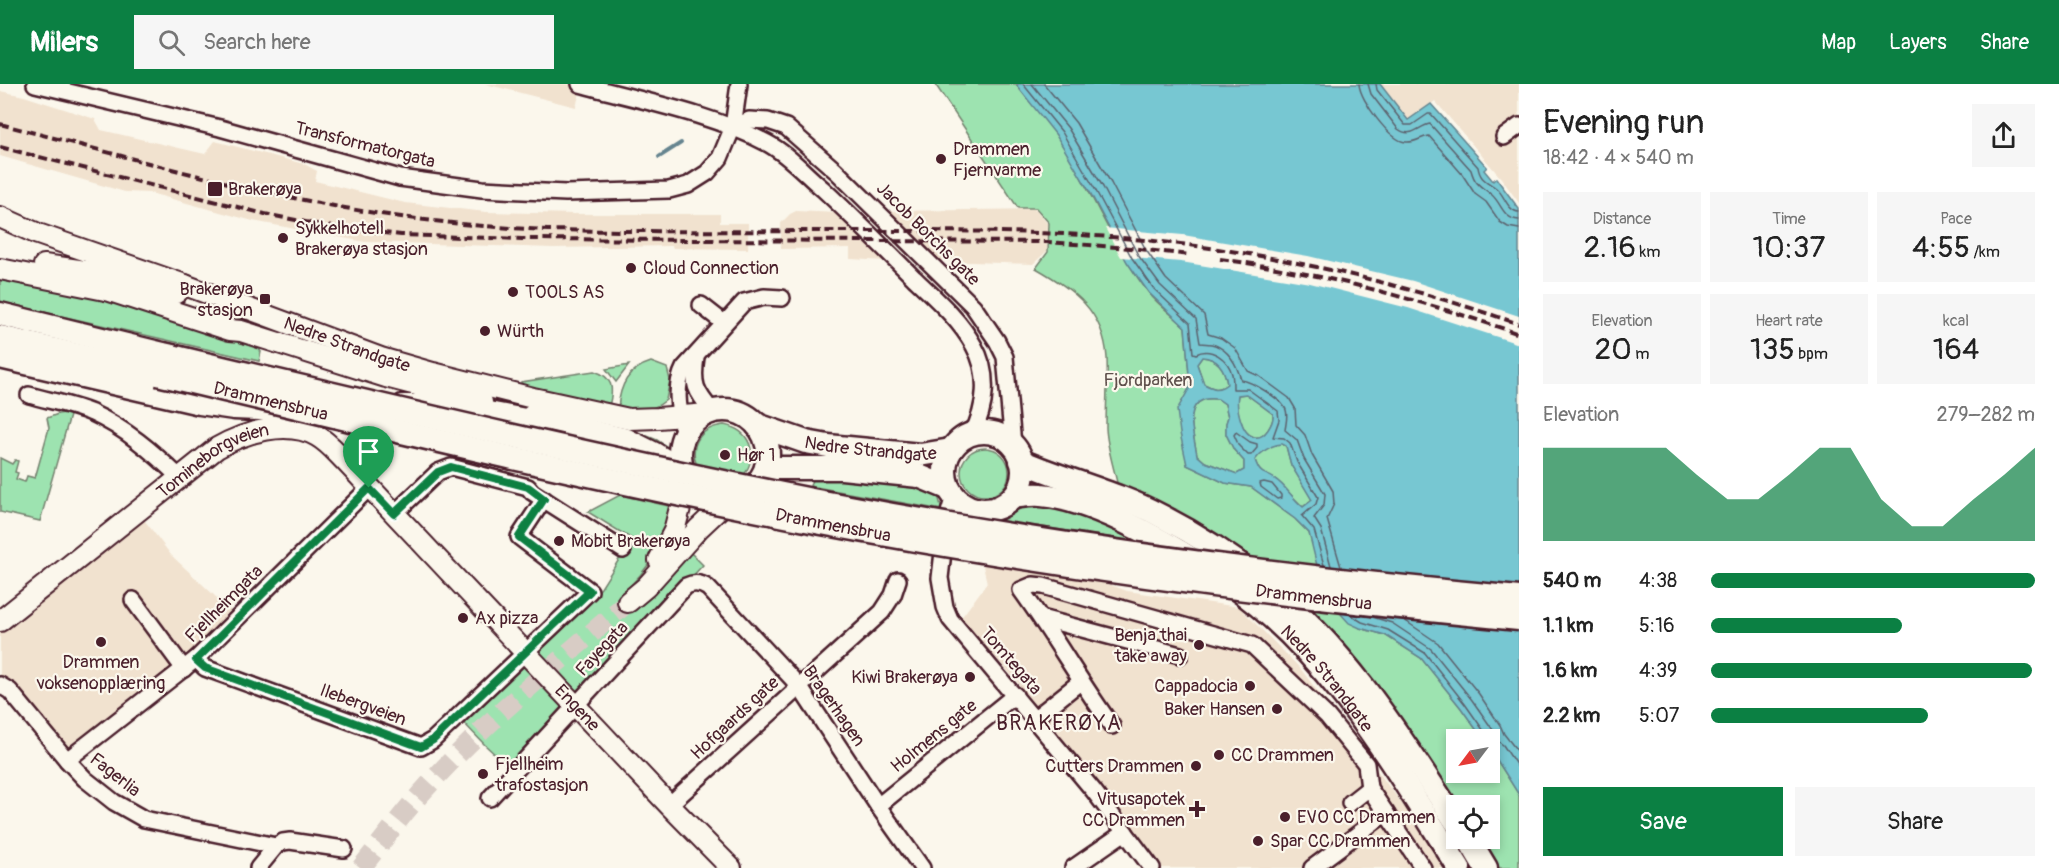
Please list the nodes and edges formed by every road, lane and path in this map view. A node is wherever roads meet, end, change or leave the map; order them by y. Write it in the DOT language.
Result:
graph roads {
  1 [pos="34,84"];
  2 [pos="580,84"];
  3 [pos="739,84"];
  4 [pos="1519,126"];
  5 [pos="733,127"];
  6 [pos="1504,136"];
  7 [pos="0,217"];
  8 [pos="2,270"];
  9 [pos="185,285"];
  10 [pos="782,298"];
  11 [pos="701,305"];
  12 [pos="0,314"];
  13 [pos="724,323"];
  14 [pos="241,330"];
  15 [pos="0,337"];
  16 [pos="0,357"];
  17 [pos="696,357"];
  18 [pos="160,364"];
  19 [pos="29,395"];
  20 [pos="710,413"];
  21 [pos="544,420"];
  22 [pos="757,425"];
  23 [pos="682,427"];
  24 [pos="972,434"];
  25 [pos="951,450"];
  26 [pos="1017,453"];
  27 [pos="766,468"];
  28 [pos="686,474"];
  29 [pos="179,477"];
  30 [pos="369,488"];
  31 [pos="951,492"];
  32 [pos="732,497"];
  33 [pos="1013,497"];
  34 [pos="544,499"];
  35 [pos="979,510"];
  36 [pos="394,514"];
  37 [pos="425,547"];
  38 [pos="623,550"];
  39 [pos="943,552"];
  40 [pos="898,580"];
  41 [pos="696,583"];
  42 [pos="1519,598"];
  43 [pos="133,600"];
  44 [pos="1041,618"];
  45 [pos="1519,619"];
  46 [pos="0,621"];
  47 [pos="526,653"];
  48 [pos="1180,655"];
  49 [pos="190,664"];
  50 [pos="1080,682"];
  51 [pos="0,685"];
  52 [pos="799,686"];
  53 [pos="1015,695"];
  54 [pos="576,706"];
  55 [pos="1035,718"];
  56 [pos="1112,726"];
  57 [pos="67,760"];
  58 [pos="1370,788"];
  59 [pos="490,798"];
  60 [pos="1350,803"];
  61 [pos="669,805"];
  62 [pos="878,806"];
  63 [pos="1446,807"];
  64 [pos="1386,813"];
  65 [pos="1125,832"];
  66 [pos="276,846"];
  67 [pos="344,849"];
  68 [pos="1475,849"];
  69 [pos="258,868"];
  70 [pos="731,868"];
  71 [pos="922,868"];
  72 [pos="1073,868"];
  73 [pos="1152,868"];
  74 [pos="1312,868"];
  75 [pos="1423,868"];
  76 [pos="1459,868"];
  77 [pos="1486,868"];
  1 -- 5 [label="street, Transformatorgata"];
  2 -- 5 [label="street, Jacob Borchs gate"];
  3 -- 5 [label="street"];
  4 -- 6 [label="street"];
  5 -- 24 [label="street, Jacob Borchs gate"];
  5 -- 26 [label="street, Jacob Borchs gate"];
  7 -- 9 [label="main road, Nedre Strandgate"];
  8 -- 9 [label="main road"];
  8 -- 14 [label="main road, Nedre Strandgate"];
  9 -- 14 [label="main road"];
  9 -- 23 [label="main road, Nedre Strandgate"];
  10 -- 13 [label="street"];
  11 -- 13 [label="street"];
  12 -- 18 [label="highway"];
  13 -- 17 [label="street"];
  14 -- 21 [label="main road, Nedre Strandgate"];
  15 -- 18 [label="highway"];
  16 -- 21 [label="highway"];
  17 -- 20 [label="street"];
  17 -- 23 [label="street"];
  18 -- 42 [label="highway, Drammensbrua, bridge"];
  18 -- 45 [label="highway, Drammensbrua, bridge"];
  19 -- 29 [label="street"];
  20 -- 22 [label="highway"];
  20 -- 23 [label="highway"];
  21 -- 28 [label="main road, Nedre Strandgate"];
  22 -- 25 [label="highway, Nedre Strandgate"];
  22 -- 27 [label="highway"];
  23 -- 28 [label="highway"];
  24 -- 25 [label="highway"];
  24 -- 26 [label="highway"];
  25 -- 31 [label="highway"];
  26 -- 33 [label="highway"];
  26 -- 63 [label="highway, Nedre Strandgate"];
  27 -- 31 [label="highway, Nedre Strandgate"];
  27 -- 32 [label="highway"];
  28 -- 32 [label="highway"];
  28 -- 32 [label="main road"];
  29 -- 30 [label="main road, Tomineborgveien"];
  29 -- 46 [label="main road, Tomineborgveien"];
  30 -- 36 [label="main road, Tomineborgveien"];
  30 -- 49 [label="street, Fjellheimgata"];
  31 -- 35 [label="highway"];
  31 -- 39 [label="street, Tomtegata"];
  33 -- 35 [label="highway"];
  33 -- 76 [label="highway, Nedre Strandgate"];
  34 -- 36 [label="street"];
  34 -- 38 [label="street"];
  34 -- 47 [label="street"];
  35 -- 39 [label="street"];
  36 -- 37 [label="main road, Tomineborgveien"];
  37 -- 47 [label="main road, Engene"];
  39 -- 53 [label="street, Tomtegata"];
  40 -- 52 [label="street, Hofgaards gate"];
  41 -- 52 [label="street, Bragerhagen"];
  41 -- 54 [label="street, Fayegata"];
  43 -- 49 [label="street"];
  44 -- 48 [label="street"];
  44 -- 50 [label="street"];
  44 -- 58 [label="street"];
  47 -- 49 [label="street, Ilebergveien"];
  47 -- 54 [label="main road, Engene"];
  49 -- 57 [label="street, Fjellheimgata"];
  50 -- 55 [label="street"];
  50 -- 56 [label="street"];
  51 -- 57 [label="street, Fagerlia"];
  52 -- 61 [label="street, Hofgaards gate"];
  52 -- 62 [label="street, Bragerhagen"];
  53 -- 55 [label="street, Tomtegata"];
  53 -- 62 [label="street, Holmens gate"];
  54 -- 59 [label="street, Fayegata"];
  54 -- 61 [label="main road, Engene"];
  55 -- 65 [label="street, Tomtegata"];
  57 -- 66 [label="street, Fagerlia"];
  58 -- 60 [label="street"];
  58 -- 64 [label="street"];
  61 -- 70 [label="main road, Engene"];
  62 -- 71 [label="street, Bragerhagen"];
  64 -- 74 [label="street"];
  64 -- 75 [label="street"];
  65 -- 72 [label="street"];
  65 -- 73 [label="street, Tomtegata"];
  66 -- 67 [label="street, Fagerlia"];
  66 -- 69 [label="street"];
  68 -- 77 [label="highway"];
}
